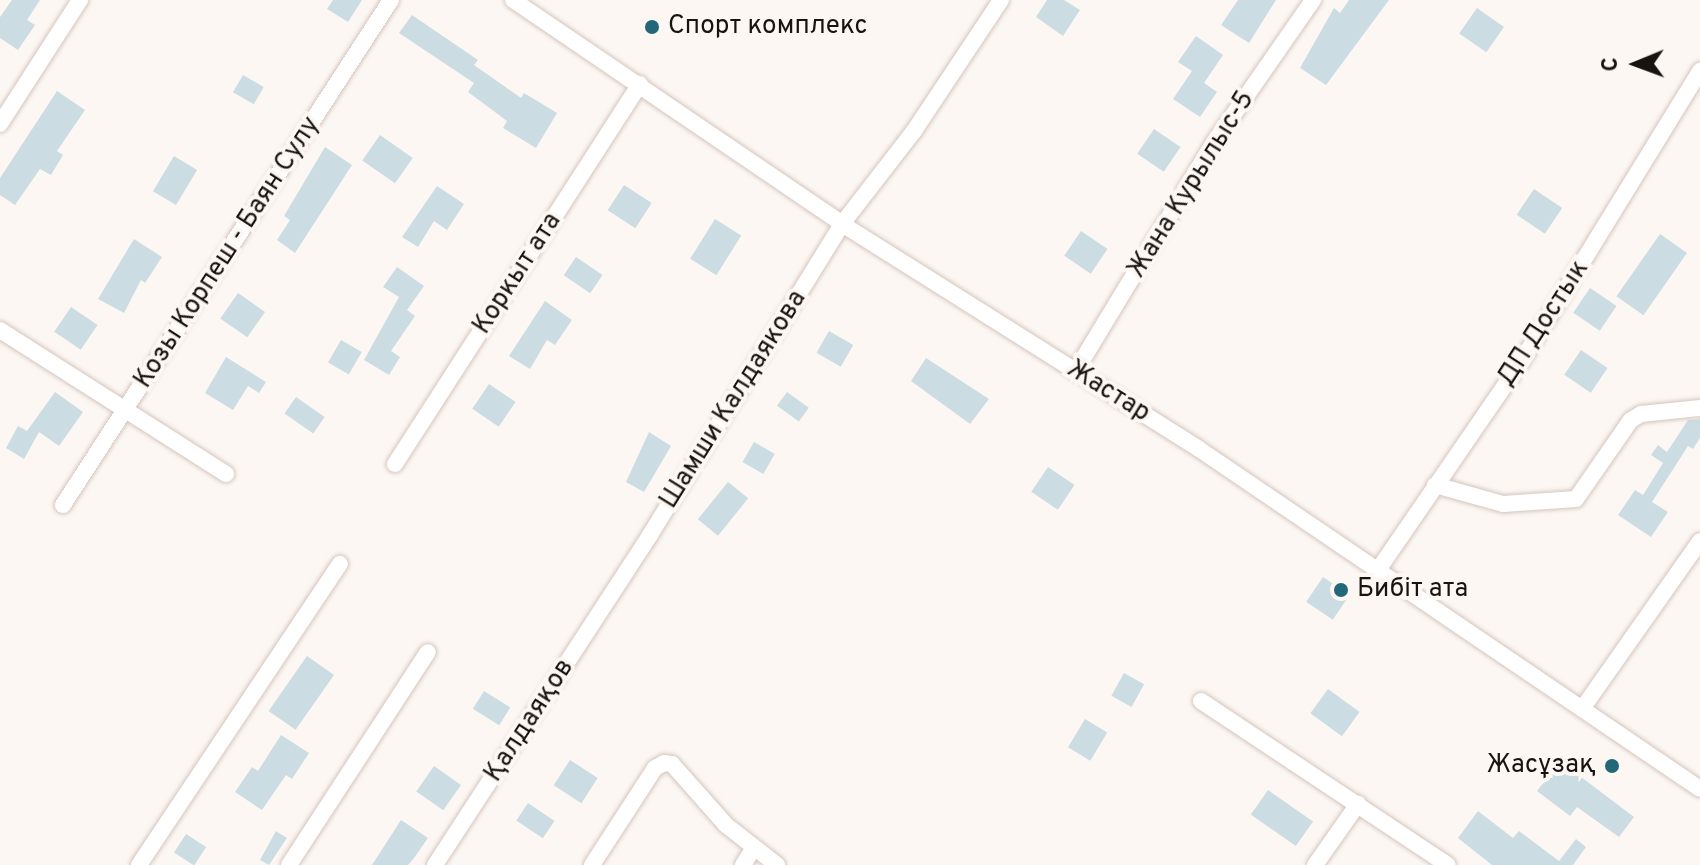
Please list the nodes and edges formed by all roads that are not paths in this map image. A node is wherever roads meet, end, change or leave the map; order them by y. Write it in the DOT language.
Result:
graph roads {
  1 [pos="80,0"];
  2 [pos="391,0"];
  3 [pos="513,0"];
  4 [pos="1001,0"];
  5 [pos="1313,0"];
  6 [pos="1700,71"];
  7 [pos="640,84"];
  8 [pos="0,124"];
  9 [pos="842,224"];
  10 [pos="0,330"];
  11 [pos="1075,372"];
  12 [pos="1700,408"];
  13 [pos="127,410"];
  14 [pos="395,464"];
  15 [pos="226,474"];
  16 [pos="1435,485"];
  17 [pos="63,505"];
  18 [pos="1700,541"];
  19 [pos="340,564"];
  20 [pos="1378,570"];
  21 [pos="624,575"];
  22 [pos="428,652"];
  23 [pos="1201,701"];
  24 [pos="1582,709"];
  25 [pos="1700,789"];
  26 [pos="1358,804"];
  27 [pos="753,849"];
  28 [pos="139,865"];
  29 [pos="289,865"];
  30 [pos="435,865"];
  31 [pos="592,865"];
  32 [pos="743,865"];
  33 [pos="777,865"];
  34 [pos="1315,865"];
  35 [pos="1448,865"];
  1 -- 8 [label="street"];
  2 -- 13 [label="street, Козы Корпеш - Баян Сулу"];
  3 -- 7 [label="street, Жастар"];
  4 -- 9 [label="street, Шамши Калдаякова"];
  5 -- 11 [label="street, Жана Курылыс-5"];
  6 -- 16 [label="street, ДП Достык"];
  7 -- 9 [label="street, Жастар"];
  7 -- 14 [label="street, Коркыт ата"];
  9 -- 11 [label="street, Жастар"];
  9 -- 21 [label="street, Шамши Калдаякова"];
  10 -- 13 [label="street"];
  11 -- 20 [label="street, Жастар"];
  12 -- 16 [label="street"];
  13 -- 15 [label="street"];
  13 -- 17 [label="street, Козы Корпеш - Баян Сулу"];
  16 -- 20 [label="street, ДП Достык"];
  18 -- 24 [label="street"];
  19 -- 28 [label="street"];
  20 -- 24 [label="street, Жастар"];
  21 -- 30 [label="street, Қалдаяқов"];
  22 -- 29 [label="street"];
  23 -- 26 [label="street"];
  24 -- 25 [label="street, Жастар"];
  26 -- 34 [label="street"];
  26 -- 35 [label="street"];
  27 -- 31 [label="street"];
  27 -- 32 [label="street"];
  27 -- 33 [label="street"];
}
